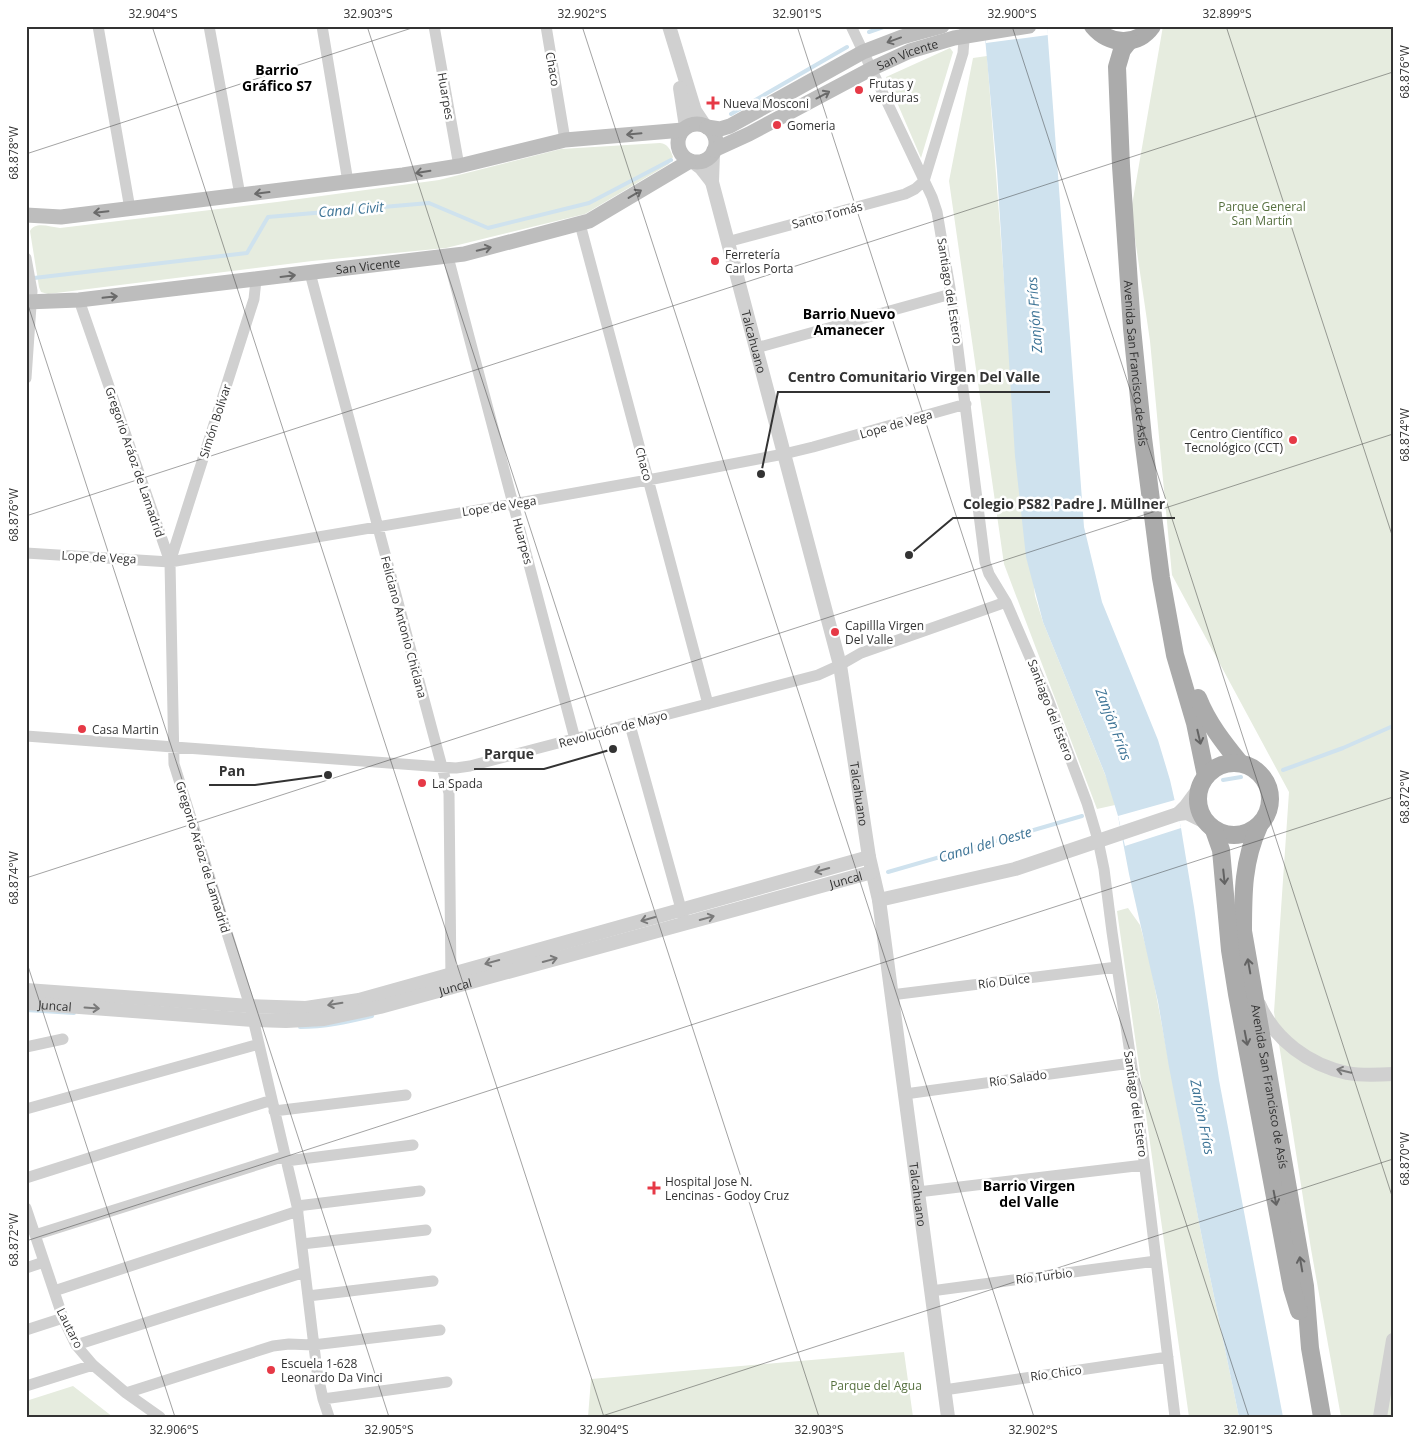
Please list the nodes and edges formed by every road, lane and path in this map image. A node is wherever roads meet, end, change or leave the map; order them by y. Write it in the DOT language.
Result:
graph roads {
  1 [pos="98,26"];
  2 [pos="209,26"];
  3 [pos="322,26"];
  4 [pos="434,26"];
  5 [pos="546,26"];
  6 [pos="851,26"];
  7 [pos="942,26"];
  8 [pos="1029,26"];
  9 [pos="1152,26"];
  10 [pos="1094,29"];
  11 [pos="965,31"];
  12 [pos="1129,41"];
  13 [pos="863,52"];
  14 [pos="871,69"];
  15 [pos="1119,102"];
  16 [pos="706,127"];
  17 [pos="684,129"];
  18 [pos="565,140"];
  19 [pos="714,151"];
  20 [pos="691,162"];
  21 [pos="459,166"];
  22 [pos="924,181"];
  23 [pos="348,182"];
  24 [pos="712,182"];
  25 [pos="240,195"];
  26 [pos="130,209"];
  27 [pos="26,214"];
  28 [pos="580,224"];
  29 [pos="727,242"];
  30 [pos="448,257"];
  31 [pos="26,258"];
  32 [pos="310,273"];
  33 [pos="256,280"];
  34 [pos="951,294"];
  35 [pos="79,300"];
  36 [pos="29,303"];
  37 [pos="756,348"];
  38 [pos="26,378"];
  39 [pos="966,404"];
  40 [pos="784,454"];
  41 [pos="648,480"];
  42 [pos="513,504"];
  43 [pos="377,526"];
  44 [pos="26,553"];
  45 [pos="170,562"];
  46 [pos="1006,602"];
  47 [pos="1169,622"];
  48 [pos="840,665"];
  49 [pos="708,704"];
  50 [pos="630,725"];
  51 [pos="26,736"];
  52 [pos="576,739"];
  53 [pos="174,748"];
  54 [pos="1240,763"];
  55 [pos="442,767"];
  56 [pos="1203,781"];
  57 [pos="1178,814"];
  58 [pos="1209,826"];
  59 [pos="1259,826"];
  60 [pos="1098,840"];
  61 [pos="868,857"];
  62 [pos="872,872"];
  63 [pos="879,900"];
  64 [pos="681,910"];
  65 [pos="686,924"];
  66 [pos="1117,967"];
  67 [pos="451,980"];
  68 [pos="26,990"];
  69 [pos="1253,990"];
  70 [pos="891,995"];
  71 [pos="26,1003"];
  72 [pos="252,1013"];
  73 [pos="64,1039"];
  74 [pos="259,1044"];
  75 [pos="26,1047"];
  76 [pos="1131,1063"];
  77 [pos="1393,1074"];
  78 [pos="905,1094"];
  79 [pos="406,1095"];
  80 [pos="273,1105"];
  81 [pos="26,1109"];
  82 [pos="413,1146"];
  83 [pos="286,1158"];
  84 [pos="1144,1165"];
  85 [pos="26,1178"];
  86 [pos="420,1191"];
  87 [pos="918,1192"];
  88 [pos="26,1208"];
  89 [pos="298,1208"];
  90 [pos="426,1230"];
  91 [pos="35,1235"];
  92 [pos="302,1244"];
  93 [pos="1156,1261"];
  94 [pos="44,1262"];
  95 [pos="26,1268"];
  96 [pos="305,1272"];
  97 [pos="433,1281"];
  98 [pos="931,1290"];
  99 [pos="54,1291"];
  100 [pos="308,1296"];
  101 [pos="63,1318"];
  102 [pos="26,1330"];
  103 [pos="440,1330"];
  104 [pos="1393,1340"];
  105 [pos="76,1345"];
  106 [pos="313,1345"];
  107 [pos="1310,1348"];
  108 [pos="1168,1357"];
  109 [pos="93,1365"];
  110 [pos="448,1382"];
  111 [pos="26,1386"];
  112 [pos="944,1390"];
  113 [pos="126,1393"];
  114 [pos="323,1399"];
  115 [pos="160,1417"];
  116 [pos="330,1417"];
  117 [pos="948,1417"];
  118 [pos="1175,1417"];
  119 [pos="1322,1417"];
  120 [pos="1380,1417"];
  1 -- 26 [label="street"];
  2 -- 25 [label="street"];
  3 -- 23 [label="street"];
  4 -- 21 [label="street, Huarpes"];
  5 -- 18 [label="street, Chaco"];
  6 -- 13 [label="street, Santiago del Estero"];
  7 -- 13 [label="main road, San Vicente, one-way"];
  8 -- 11 [label="main road, San Vicente"];
  9 -- 12 [label="main road"];
  10 -- 12 [label="main road, Avenida San Francisco de Asís"];
  10 -- 15 [label="main road, Avenida San Francisco de Asís"];
  11 -- 14 [label="main road, San Vicente"];
  11 -- 22 [label="street"];
  12 -- 15 [label="main road, Avenida San Francisco de Asís"];
  13 -- 14 [label="street, Santiago del Estero"];
  13 -- 16 [label="main road, San Vicente"];
  19 -- 14 [label="main road, San Vicente, one-way"];
  14 -- 22 [label="street, Santiago del Estero"];
  15 -- 47 [label="main road, Avenida San Francisco de Asís"];
  16 -- 17 [label="main road"];
  16 -- 17 [label="street"];
  16 -- 19 [label="main road"];
  17 -- 18 [label="main road, one-way"];
  17 -- 20 [label="main road"];
  18 -- 21 [label="main road"];
  19 -- 20 [label="main road"];
  19 -- 24 [label="street, Talcahuano"];
  20 -- 24 [label="street, Talcahuano"];
  28 -- 20 [label="main road, San Vicente, one-way"];
  21 -- 23 [label="main road, one-way"];
  22 -- 29 [label="street, Santo Tomás"];
  22 -- 34 [label="street, Santiago del Estero"];
  23 -- 25 [label="main road, one-way"];
  24 -- 29 [label="street, Talcahuano"];
  25 -- 26 [label="main road"];
  26 -- 27 [label="main road, one-way"];
  30 -- 28 [label="main road, San Vicente, one-way"];
  28 -- 41 [label="street, Chaco"];
  29 -- 37 [label="street, Talcahuano"];
  30 -- 32 [label="main road, San Vicente"];
  30 -- 42 [label="street, Huarpes"];
  31 -- 36 [label="street"];
  33 -- 32 [label="main road, San Vicente, one-way"];
  32 -- 43 [label="street, Feliciano Antonio Chiclana"];
  35 -- 33 [label="main road, San Vicente, one-way"];
  33 -- 45 [label="street, Simón Bolívar"];
  34 -- 37 [label="street"];
  34 -- 39 [label="street, Santiago del Estero"];
  35 -- 36 [label="main road, San Vicente"];
  35 -- 45 [label="street, Gregorio Aráoz de Lamadrid"];
  36 -- 38 [label="street"];
  37 -- 40 [label="street, Talcahuano"];
  39 -- 40 [label="street, Lope de Vega"];
  39 -- 46 [label="street, Santiago del Estero"];
  40 -- 41 [label="street, Lope de Vega"];
  40 -- 48 [label="street, Talcahuano"];
  41 -- 42 [label="street, Lope de Vega"];
  41 -- 49 [label="street, Chaco"];
  42 -- 43 [label="street, Lope de Vega"];
  42 -- 52 [label="street, Huarpes"];
  43 -- 45 [label="street, Lope de Vega"];
  43 -- 55 [label="street, Feliciano Antonio Chiclana"];
  44 -- 45 [label="street, Lope de Vega"];
  45 -- 53 [label="street, Gregorio Aráoz de Lamadrid"];
  46 -- 48 [label="street, Revolución de Mayo"];
  46 -- 60 [label="street, Santiago del Estero"];
  47 -- 54 [label="main road, Avenida San Francisco de Asís"];
  47 -- 56 [label="main road, Avenida San Francisco de Asís, one-way"];
  48 -- 49 [label="street, Revolución de Mayo"];
  48 -- 61 [label="street, Talcahuano"];
  49 -- 50 [label="street, Revolución de Mayo"];
  50 -- 52 [label="street, Revolución de Mayo"];
  50 -- 64 [label="street"];
  51 -- 53 [label="street, Revolución de Mayo"];
  52 -- 55 [label="street, Revolución de Mayo"];
  53 -- 55 [label="street, Revolución de Mayo"];
  53 -- 72 [label="street, Gregorio Aráoz de Lamadrid"];
  54 -- 56 [label="main road"];
  54 -- 59 [label="main road"];
  55 -- 67 [label="street, Feliciano Antonio Chiclana"];
  56 -- 57 [label="street"];
  56 -- 58 [label="main road"];
  57 -- 58 [label="street"];
  57 -- 60 [label="street"];
  58 -- 59 [label="main road"];
  58 -- 107 [label="main road, Avenida San Francisco de Asís, one-way"];
  69 -- 59 [label="main road, Avenida San Francisco de Asís, one-way"];
  60 -- 63 [label="street"];
  60 -- 66 [label="street, Santiago del Estero"];
  61 -- 62 [label="street, Talcahuano"];
  61 -- 64 [label="street, Juncal, one-way"];
  62 -- 63 [label="street, Talcahuano"];
  65 -- 62 [label="street, Juncal, one-way"];
  63 -- 70 [label="street, Talcahuano"];
  64 -- 65 [label="street"];
  64 -- 67 [label="street, Juncal, one-way"];
  67 -- 65 [label="street, Juncal, one-way"];
  66 -- 70 [label="street, Río Dulce"];
  66 -- 76 [label="street, Santiago del Estero"];
  67 -- 72 [label="street, Juncal"];
  68 -- 72 [label="street, Juncal"];
  77 -- 69 [label="street, one-way"];
  107 -- 69 [label="main road, Avenida San Francisco de Asís, one-way"];
  70 -- 78 [label="street, Talcahuano"];
  71 -- 72 [label="street, Juncal, one-way"];
  72 -- 74 [label="street, Gregorio Aráoz de Lamadrid"];
  73 -- 75 [label="street"];
  74 -- 80 [label="street, Gregorio Aráoz de Lamadrid"];
  74 -- 81 [label="street"];
  76 -- 78 [label="street, Río Salado"];
  76 -- 84 [label="street, Santiago del Estero"];
  78 -- 87 [label="street, Talcahuano"];
  79 -- 80 [label="street"];
  80 -- 83 [label="street, Gregorio Aráoz de Lamadrid"];
  80 -- 85 [label="street"];
  82 -- 83 [label="street"];
  83 -- 89 [label="street, Gregorio Aráoz de Lamadrid"];
  83 -- 91 [label="street"];
  84 -- 87 [label="street"];
  84 -- 93 [label="street, Santiago del Estero"];
  86 -- 89 [label="street"];
  87 -- 98 [label="street, Talcahuano"];
  88 -- 91 [label="street, Lautaro"];
  89 -- 92 [label="street, Gregorio Aráoz de Lamadrid"];
  89 -- 99 [label="street"];
  90 -- 92 [label="street"];
  91 -- 94 [label="street, Lautaro"];
  92 -- 96 [label="street, Gregorio Aráoz de Lamadrid"];
  93 -- 98 [label="street, Río Turbio"];
  93 -- 108 [label="street, Santiago del Estero"];
  94 -- 95 [label="street"];
  94 -- 99 [label="street, Lautaro"];
  96 -- 100 [label="street, Gregorio Aráoz de Lamadrid"];
  96 -- 105 [label="street"];
  97 -- 100 [label="street"];
  98 -- 112 [label="street, Talcahuano"];
  99 -- 101 [label="street, Lautaro"];
  100 -- 106 [label="street, Gregorio Aráoz de Lamadrid"];
  101 -- 102 [label="street"];
  101 -- 105 [label="street, Lautaro"];
  103 -- 106 [label="street"];
  104 -- 120 [label="street"];
  105 -- 109 [label="street, Lautaro"];
  106 -- 113 [label="street"];
  106 -- 114 [label="street, Gregorio Aráoz de Lamadrid"];
  107 -- 119 [label="main road, Avenida San Francisco de Asís"];
  108 -- 112 [label="street, Río Chico"];
  108 -- 118 [label="street, Santiago del Estero"];
  109 -- 111 [label="street"];
  109 -- 113 [label="street, Lautaro"];
  110 -- 114 [label="street"];
  112 -- 117 [label="street, Talcahuano"];
  113 -- 115 [label="street, Lautaro"];
  114 -- 116 [label="street, Gregorio Aráoz de Lamadrid"];
}
